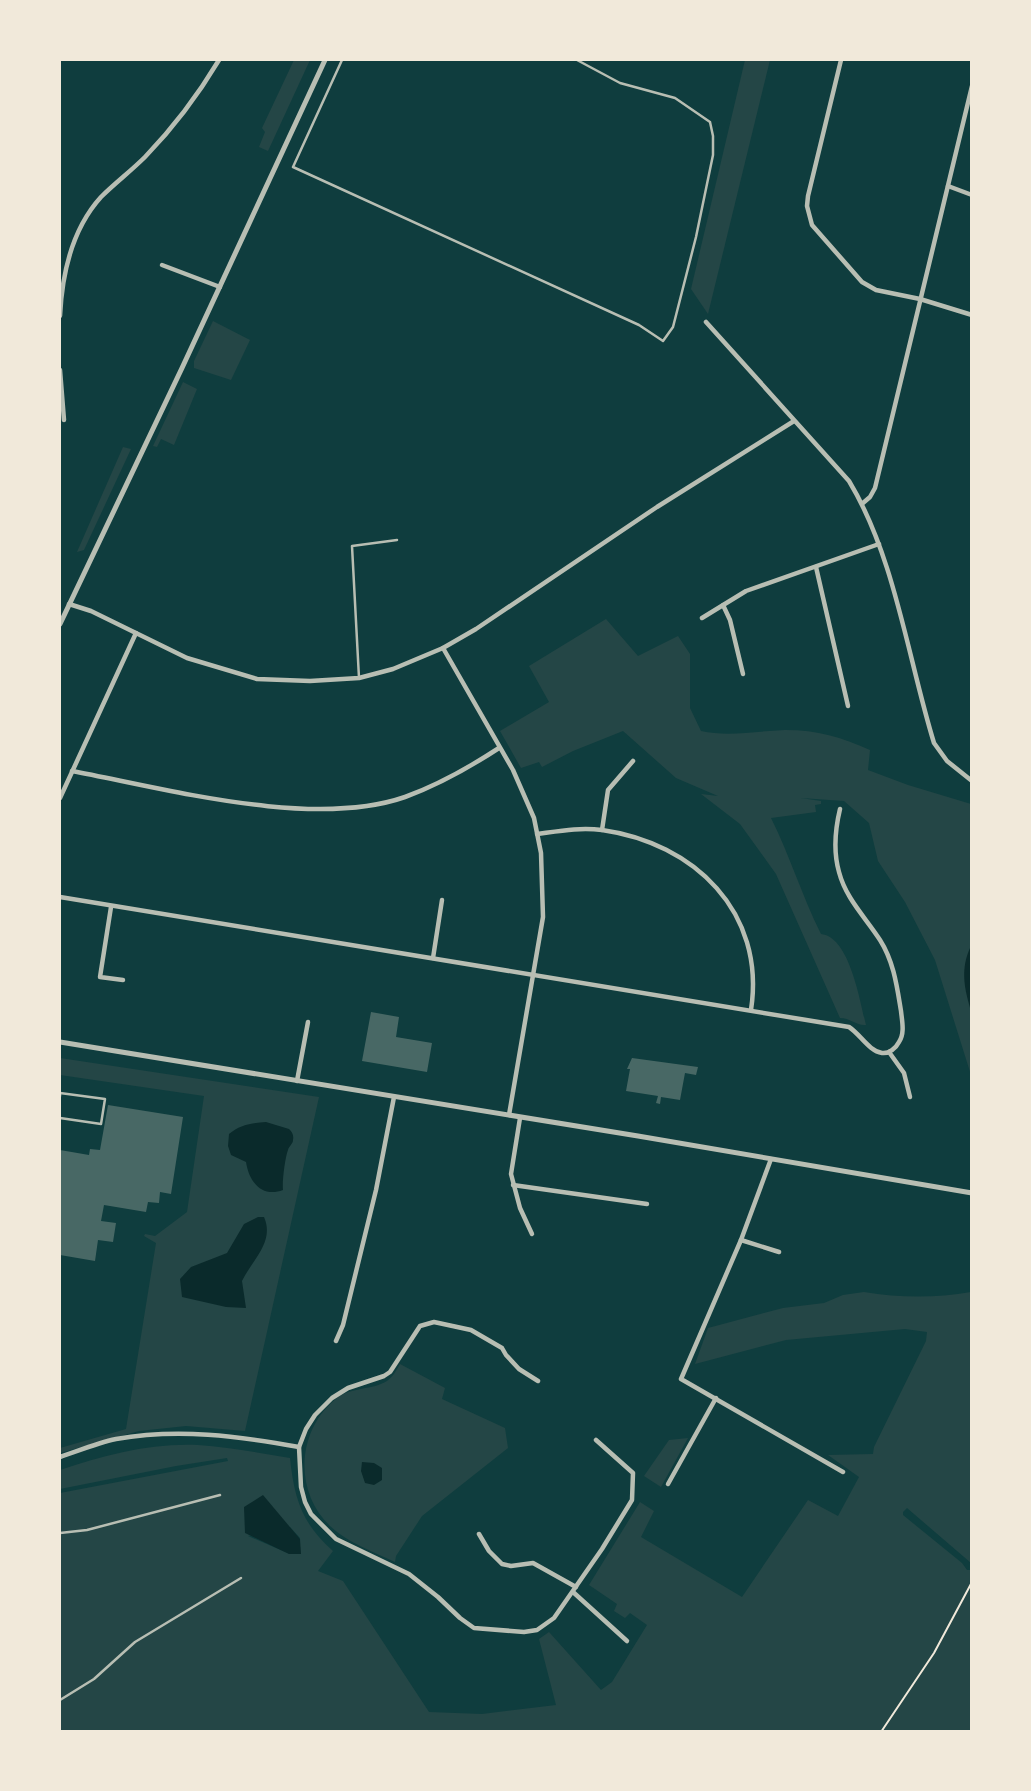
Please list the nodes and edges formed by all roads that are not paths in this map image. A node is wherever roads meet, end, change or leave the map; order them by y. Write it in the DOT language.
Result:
graph roads {
  1 [pos="219,60"];
  2 [pos="325,60"];
  3 [pos="342,60"];
  4 [pos="577,60"];
  5 [pos="841,60"];
  6 [pos="971,86"];
  7 [pos="948,186"];
  8 [pos="971,195"];
  9 [pos="162,265"];
  10 [pos="220,287"];
  11 [pos="920,299"];
  12 [pos="971,315"];
  13 [pos="60,316"];
  14 [pos="706,322"];
  15 [pos="60,370"];
  16 [pos="64,420"];
  17 [pos="794,421"];
  18 [pos="863,503"];
  19 [pos="397,540"];
  20 [pos="879,544"];
  21 [pos="816,568"];
  22 [pos="69,604"];
  23 [pos="723,604"];
  24 [pos="702,618"];
  25 [pos="60,624"];
  26 [pos="136,633"];
  27 [pos="443,649"];
  28 [pos="743,674"];
  29 [pos="359,678"];
  30 [pos="848,706"];
  31 [pos="499,748"];
  32 [pos="633,761"];
  33 [pos="72,771"];
  34 [pos="971,781"];
  35 [pos="60,798"];
  36 [pos="840,809"];
  37 [pos="602,830"];
  38 [pos="537,834"];
  39 [pos="60,897"];
  40 [pos="442,900"];
  41 [pos="111,907"];
  42 [pos="433,958"];
  43 [pos="534,975"];
  44 [pos="123,980"];
  45 [pos="751,1010"];
  46 [pos="308,1022"];
  47 [pos="60,1042"];
  48 [pos="889,1052"];
  49 [pos="297,1081"];
  50 [pos="60,1096"];
  51 [pos="394,1097"];
  52 [pos="910,1097"];
  53 [pos="509,1116"];
  54 [pos="60,1118"];
  55 [pos="520,1118"];
  56 [pos="771,1159"];
  57 [pos="513,1185"];
  58 [pos="971,1193"];
  59 [pos="647,1204"];
  60 [pos="533,1234"];
  61 [pos="741,1240"];
  62 [pos="779,1252"];
  63 [pos="335,1341"];
  64 [pos="538,1381"];
  65 [pos="716,1398"];
  66 [pos="596,1440"];
  67 [pos="299,1447"];
  68 [pos="60,1457"];
  69 [pos="843,1472"];
  70 [pos="668,1484"];
  71 [pos="220,1495"];
  72 [pos="60,1533"];
  73 [pos="479,1534"];
  74 [pos="241,1578"];
  75 [pos="574,1590"];
  76 [pos="627,1641"];
  77 [pos="60,1700"];
  1 -- 13 [label="street"];
  2 -- 10 [label="street"];
  3 -- 4 [label="lane"];
  5 -- 11 [label="street"];
  6 -- 7 [label="street"];
  7 -- 8 [label="street"];
  7 -- 11 [label="street"];
  9 -- 10 [label="street"];
  10 -- 22 [label="street"];
  11 -- 12 [label="street"];
  11 -- 18 [label="street"];
  14 -- 17 [label="street"];
  15 -- 16 [label="street"];
  17 -- 18 [label="street"];
  17 -- 27 [label="street"];
  18 -- 20 [label="street"];
  19 -- 29 [label="lane"];
  20 -- 21 [label="street"];
  20 -- 34 [label="street"];
  21 -- 23 [label="street"];
  21 -- 30 [label="street"];
  22 -- 25 [label="street"];
  22 -- 26 [label="street"];
  23 -- 24 [label="street"];
  23 -- 28 [label="street"];
  26 -- 29 [label="street"];
  26 -- 33 [label="street"];
  27 -- 29 [label="street"];
  27 -- 31 [label="street"];
  31 -- 33 [label="street"];
  31 -- 38 [label="street"];
  32 -- 37 [label="street"];
  33 -- 35 [label="street"];
  36 -- 48 [label="street"];
  37 -- 38 [label="street"];
  37 -- 45 [label="street"];
  38 -- 43 [label="street"];
  39 -- 41 [label="street"];
  40 -- 42 [label="street"];
  41 -- 42 [label="street"];
  41 -- 44 [label="street"];
  42 -- 43 [label="street"];
  43 -- 45 [label="street"];
  43 -- 53 [label="street"];
  45 -- 48 [label="street"];
  46 -- 49 [label="street"];
  47 -- 49 [label="street"];
  48 -- 52 [label="street"];
  49 -- 51 [label="street"];
  50 -- 54 [label="lane"];
  51 -- 53 [label="street"];
  51 -- 63 [label="street"];
  53 -- 55 [label="street"];
  55 -- 56 [label="street"];
  55 -- 57 [label="street"];
  56 -- 58 [label="street"];
  56 -- 61 [label="street"];
  57 -- 59 [label="street"];
  57 -- 60 [label="street"];
  61 -- 62 [label="street"];
  61 -- 65 [label="street"];
  64 -- 67 [label="street"];
  65 -- 69 [label="street"];
  65 -- 70 [label="street"];
  66 -- 75 [label="street"];
  67 -- 68 [label="street"];
  67 -- 75 [label="street"];
  71 -- 72 [label="lane"];
  73 -- 75 [label="street"];
  74 -- 77 [label="lane"];
  75 -- 76 [label="street"];
}
